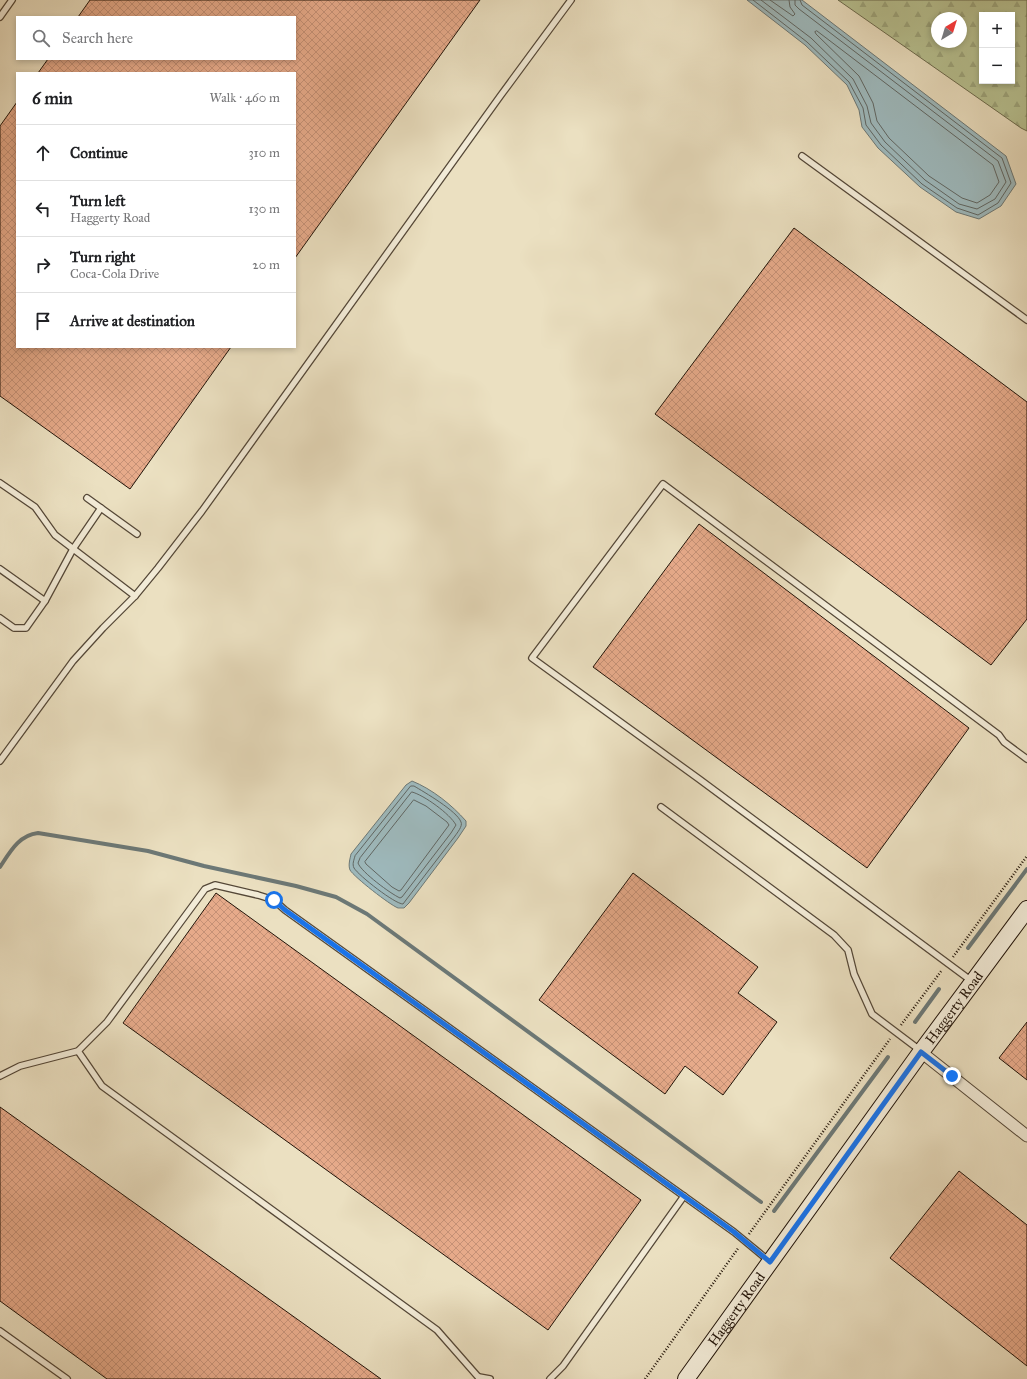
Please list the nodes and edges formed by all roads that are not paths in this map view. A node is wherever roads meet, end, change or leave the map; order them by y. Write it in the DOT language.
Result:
graph roads {
  1 [pos="12,0"];
  2 [pos="571,0"];
  3 [pos="0,17"];
  4 [pos="802,156"];
  5 [pos="1027,320"];
  6 [pos="0,483"];
  7 [pos="87,498"];
  8 [pos="101,508"];
  9 [pos="137,534"];
  10 [pos="73,549"];
  11 [pos="0,569"];
  12 [pos="135,596"];
  13 [pos="45,601"];
  14 [pos="0,618"];
  15 [pos="1027,759"];
  16 [pos="0,761"];
  17 [pos="661,807"];
  18 [pos="1027,909"];
  19 [pos="973,982"];
  20 [pos="78,1051"];
  21 [pos="921,1052"];
  22 [pos="0,1076"];
  23 [pos="1027,1136"];
  24 [pos="684,1196"];
  25 [pos="770,1262"];
  26 [pos="0,1331"];
  27 [pos="479,1378"];
  28 [pos="67,1379"];
  29 [pos="490,1379"];
  30 [pos="550,1379"];
  31 [pos="686,1379"];
  1 -- 3 [label="lane"];
  2 -- 12 [label="lane"];
  4 -- 5 [label="lane"];
  6 -- 10 [label="lane"];
  7 -- 8 [label="lane"];
  8 -- 9 [label="lane"];
  8 -- 10 [label="lane"];
  10 -- 12 [label="lane"];
  10 -- 13 [label="lane"];
  11 -- 13 [label="lane"];
  12 -- 16 [label="lane"];
  13 -- 14 [label="lane"];
  15 -- 19 [label="lane"];
  17 -- 21 [label="lane"];
  18 -- 19 [label="main road, Haggerty Road"];
  19 -- 21 [label="main road, Haggerty Road"];
  20 -- 22 [label="lane"];
  20 -- 24 [label="lane"];
  20 -- 27 [label="lane"];
  21 -- 23 [label="street"];
  21 -- 25 [label="main road, Haggerty Road"];
  24 -- 25 [label="lane"];
  24 -- 30 [label="lane"];
  25 -- 31 [label="main road, Haggerty Road"];
  26 -- 28 [label="lane"];
  27 -- 29 [label="lane"];
}
